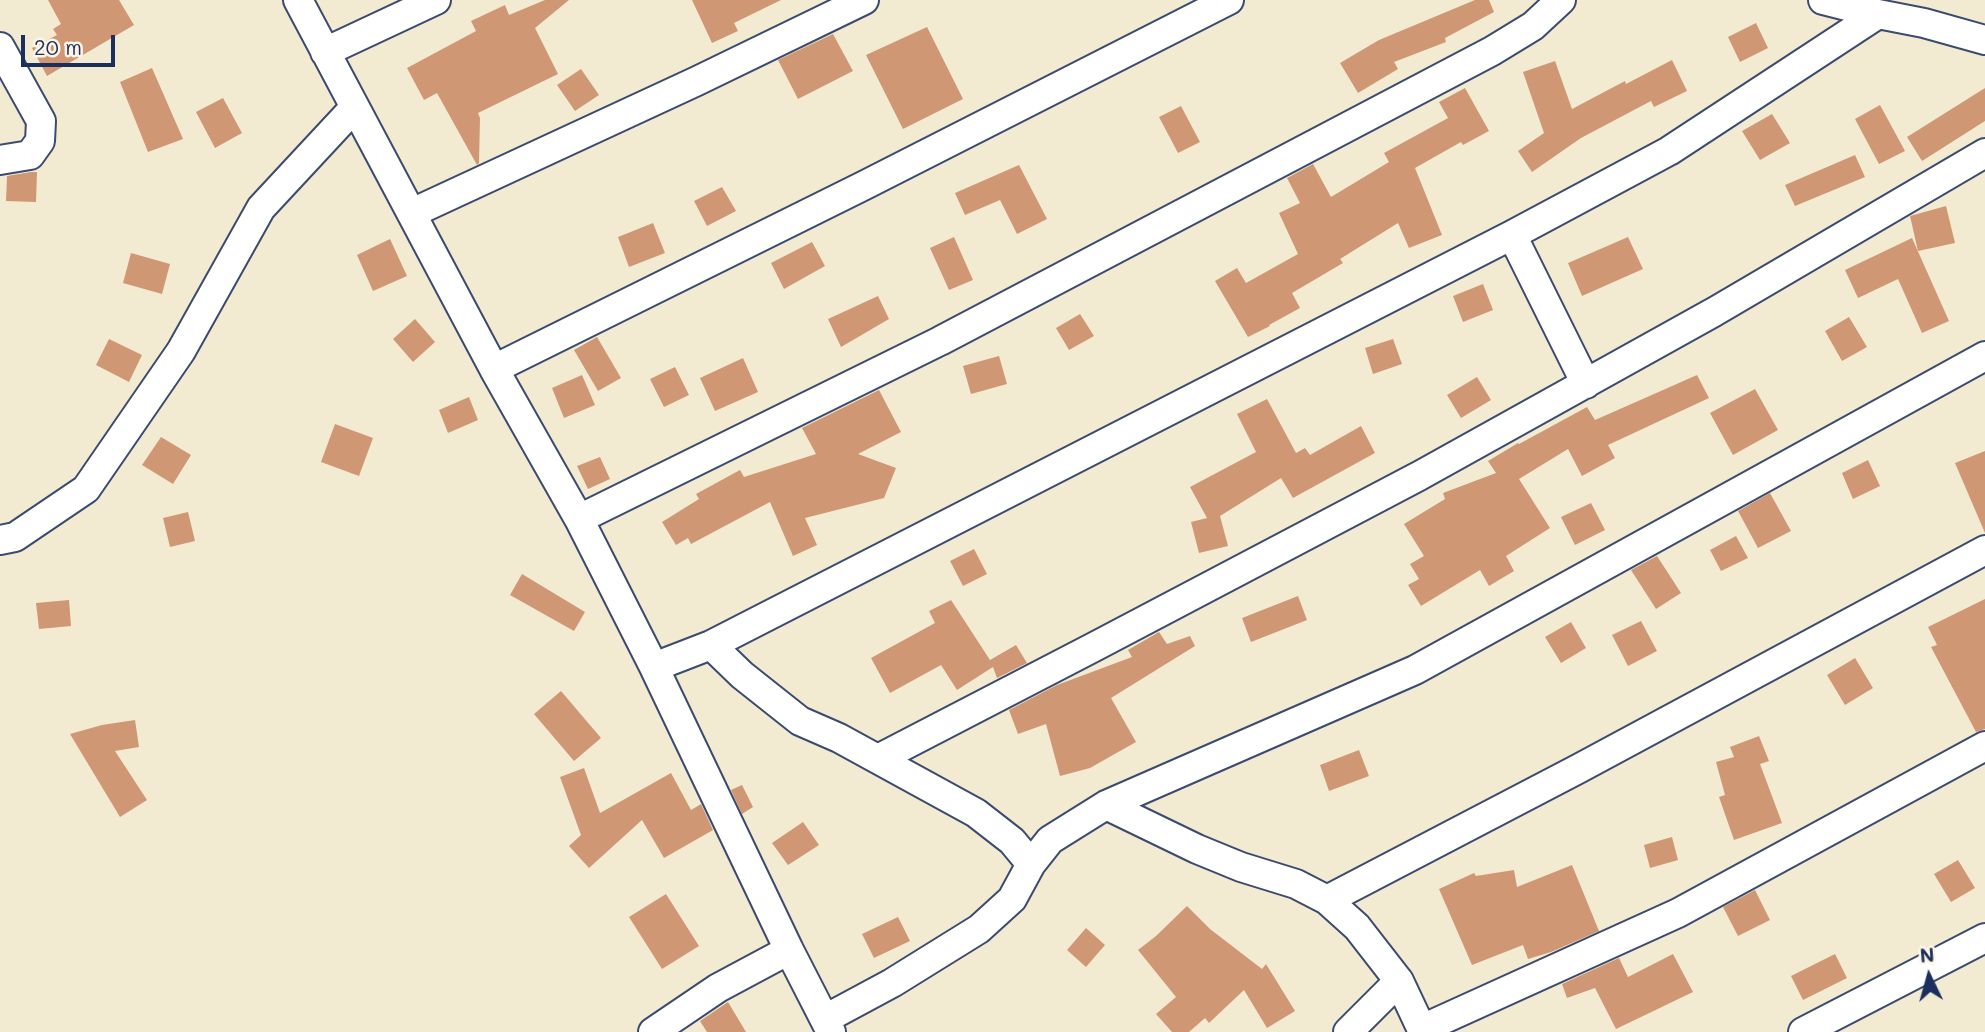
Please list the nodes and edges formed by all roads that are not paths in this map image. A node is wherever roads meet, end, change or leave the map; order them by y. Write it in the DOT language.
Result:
graph roads {
  1 [pos="298,0"];
  2 [pos="436,0"];
  3 [pos="864,0"];
  4 [pos="1229,0"];
  5 [pos="1561,0"];
  6 [pos="1823,0"];
  7 [pos="1927,11"];
  8 [pos="1878,14"];
  9 [pos="1985,40"];
  10 [pos="0,47"];
  11 [pos="325,52"];
  12 [pos="354,108"];
  13 [pos="1985,153"];
  14 [pos="0,160"];
  15 [pos="412,213"];
  16 [pos="1512,235"];
  17 [pos="1985,356"];
  18 [pos="494,369"];
  19 [pos="1586,383"];
  20 [pos="579,519"];
  21 [pos="0,540"];
  22 [pos="1985,550"];
  23 [pos="711,645"];
  24 [pos="654,667"];
  25 [pos="1985,746"];
  26 [pos="878,759"];
  27 [pos="1106,805"];
  28 [pos="1031,864"];
  29 [pos="1327,900"];
  30 [pos="1985,938"];
  31 [pos="789,950"];
  32 [pos="1399,981"];
  33 [pos="828,1025"];
  34 [pos="1422,1031"];
  35 [pos="653,1032"];
  36 [pos="1348,1032"];
  37 [pos="1803,1032"];
  1 -- 11 [label="street"];
  2 -- 11 [label="street"];
  3 -- 15 [label="street"];
  4 -- 18 [label="street"];
  5 -- 20 [label="street"];
  6 -- 8 [label="street"];
  7 -- 8 [label="street"];
  7 -- 9 [label="street"];
  8 -- 16 [label="street"];
  10 -- 14 [label="street"];
  11 -- 12 [label="street"];
  12 -- 15 [label="street"];
  12 -- 21 [label="street"];
  13 -- 19 [label="street"];
  15 -- 18 [label="street"];
  16 -- 19 [label="street"];
  16 -- 23 [label="street"];
  17 -- 27 [label="street"];
  18 -- 20 [label="street"];
  19 -- 26 [label="street"];
  20 -- 24 [label="street"];
  22 -- 29 [label="street"];
  23 -- 24 [label="street"];
  23 -- 26 [label="street"];
  24 -- 31 [label="street"];
  25 -- 34 [label="street"];
  26 -- 28 [label="street"];
  27 -- 28 [label="street"];
  27 -- 29 [label="street"];
  28 -- 33 [label="street"];
  29 -- 32 [label="street"];
  30 -- 37 [label="street"];
  31 -- 33 [label="street"];
  31 -- 35 [label="street"];
  32 -- 34 [label="street"];
  32 -- 36 [label="street"];
}
